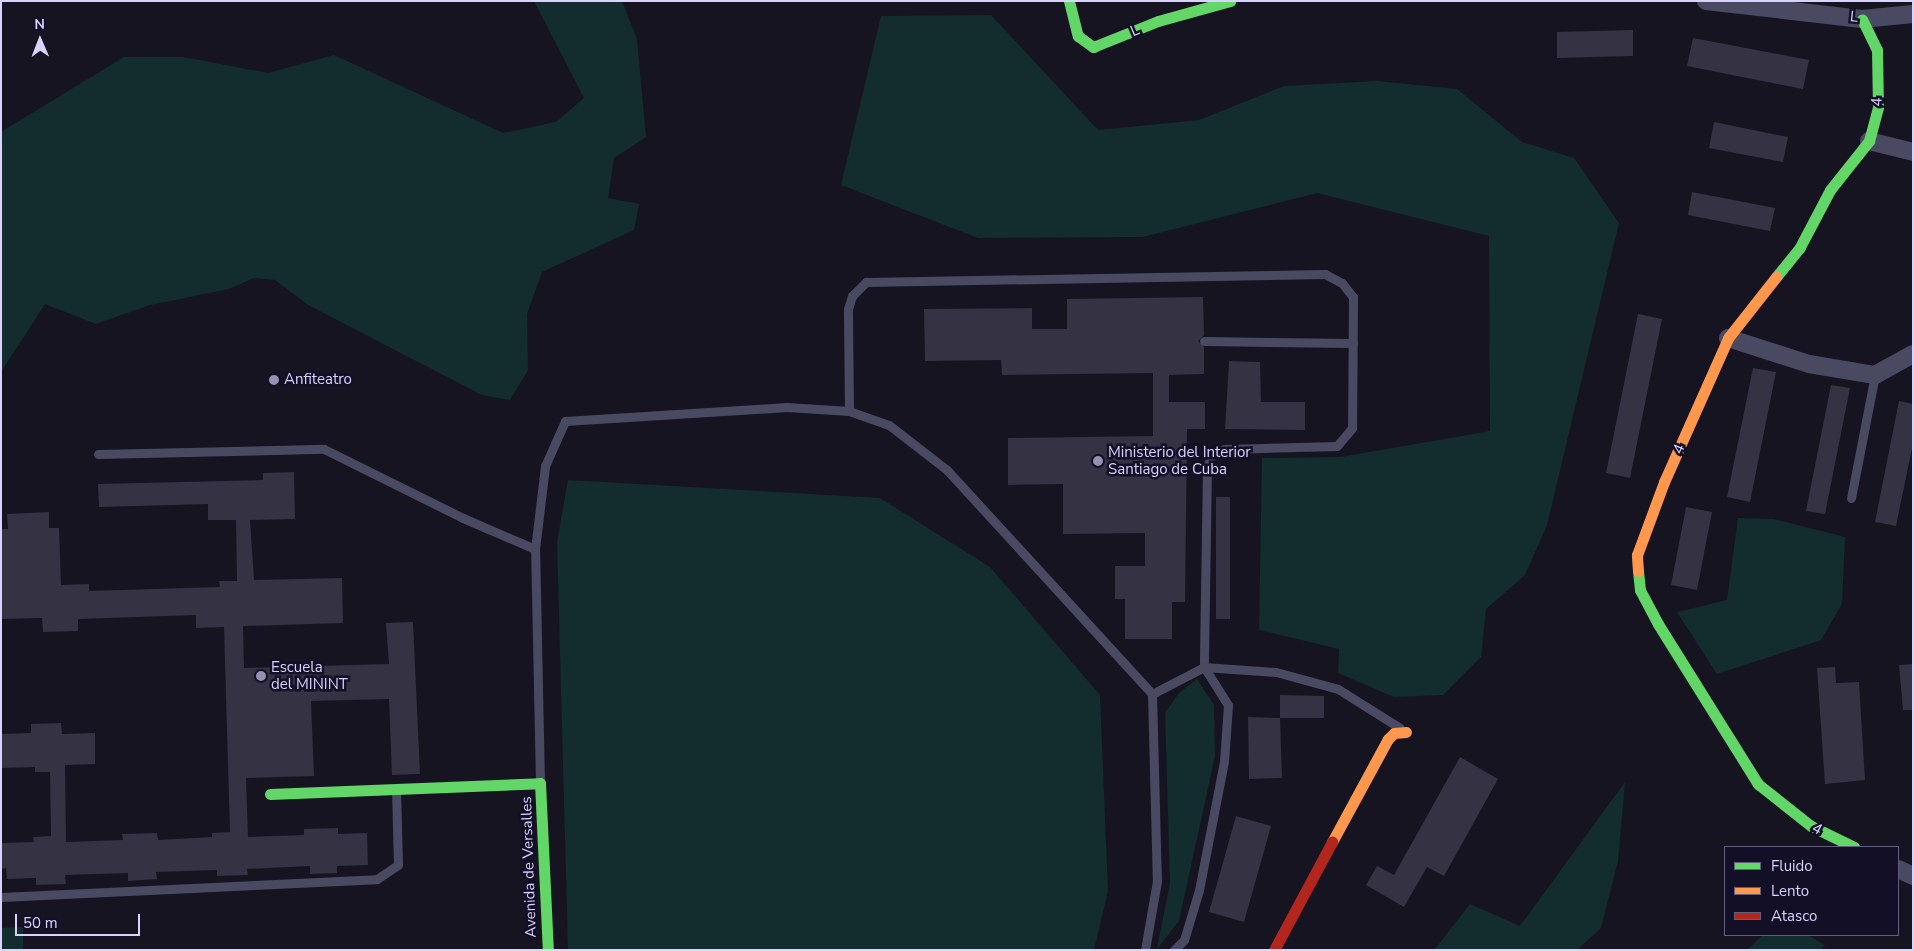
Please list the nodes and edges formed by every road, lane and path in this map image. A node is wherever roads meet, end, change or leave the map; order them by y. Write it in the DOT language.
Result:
graph roads {
  1 [pos="1069,1"];
  2 [pos="1230,1"];
  3 [pos="1706,1"];
  4 [pos="1736,2"];
  5 [pos="1913,14"];
  6 [pos="1862,19"];
  7 [pos="1869,141"];
  8 [pos="1913,152"];
  9 [pos="1728,338"];
  10 [pos="1204,341"];
  11 [pos="1353,343"];
  12 [pos="1913,354"];
  13 [pos="1875,375"];
  14 [pos="849,411"];
  15 [pos="98,454"];
  16 [pos="1851,498"];
  17 [pos="535,549"];
  18 [pos="1204,667"];
  19 [pos="1152,694"];
  20 [pos="1406,732"];
  21 [pos="540,782"];
  22 [pos="396,790"];
  23 [pos="270,794"];
  24 [pos="1852,846"];
  25 [pos="1899,869"];
  26 [pos="1913,876"];
  27 [pos="1,896"];
  28 [pos="548,950"];
  29 [pos="1145,950"];
  30 [pos="1174,950"];
  31 [pos="1274,950"];
  1 -- 2 [label="street, L"];
  3 -- 4 [label="street, L"];
  4 -- 6 [label="street, L"];
  5 -- 6 [label="street, L"];
  6 -- 7 [label="street, 4"];
  7 -- 8 [label="street"];
  7 -- 9 [label="street, 4"];
  9 -- 13 [label="street"];
  9 -- 24 [label="street, 4"];
  10 -- 11 [label="lane"];
  11 -- 14 [label="lane"];
  11 -- 18 [label="lane"];
  12 -- 13 [label="street"];
  13 -- 16 [label="lane"];
  14 -- 17 [label="lane"];
  14 -- 19 [label="lane"];
  15 -- 17 [label="lane"];
  17 -- 21 [label="lane"];
  18 -- 19 [label="lane"];
  18 -- 20 [label="lane"];
  18 -- 30 [label="lane"];
  19 -- 29 [label="lane"];
  20 -- 31 [label="street"];
  21 -- 22 [label="street"];
  21 -- 28 [label="street, Avenida de Versalles"];
  22 -- 23 [label="street"];
  22 -- 27 [label="lane"];
  25 -- 26 [label="street"];
}
